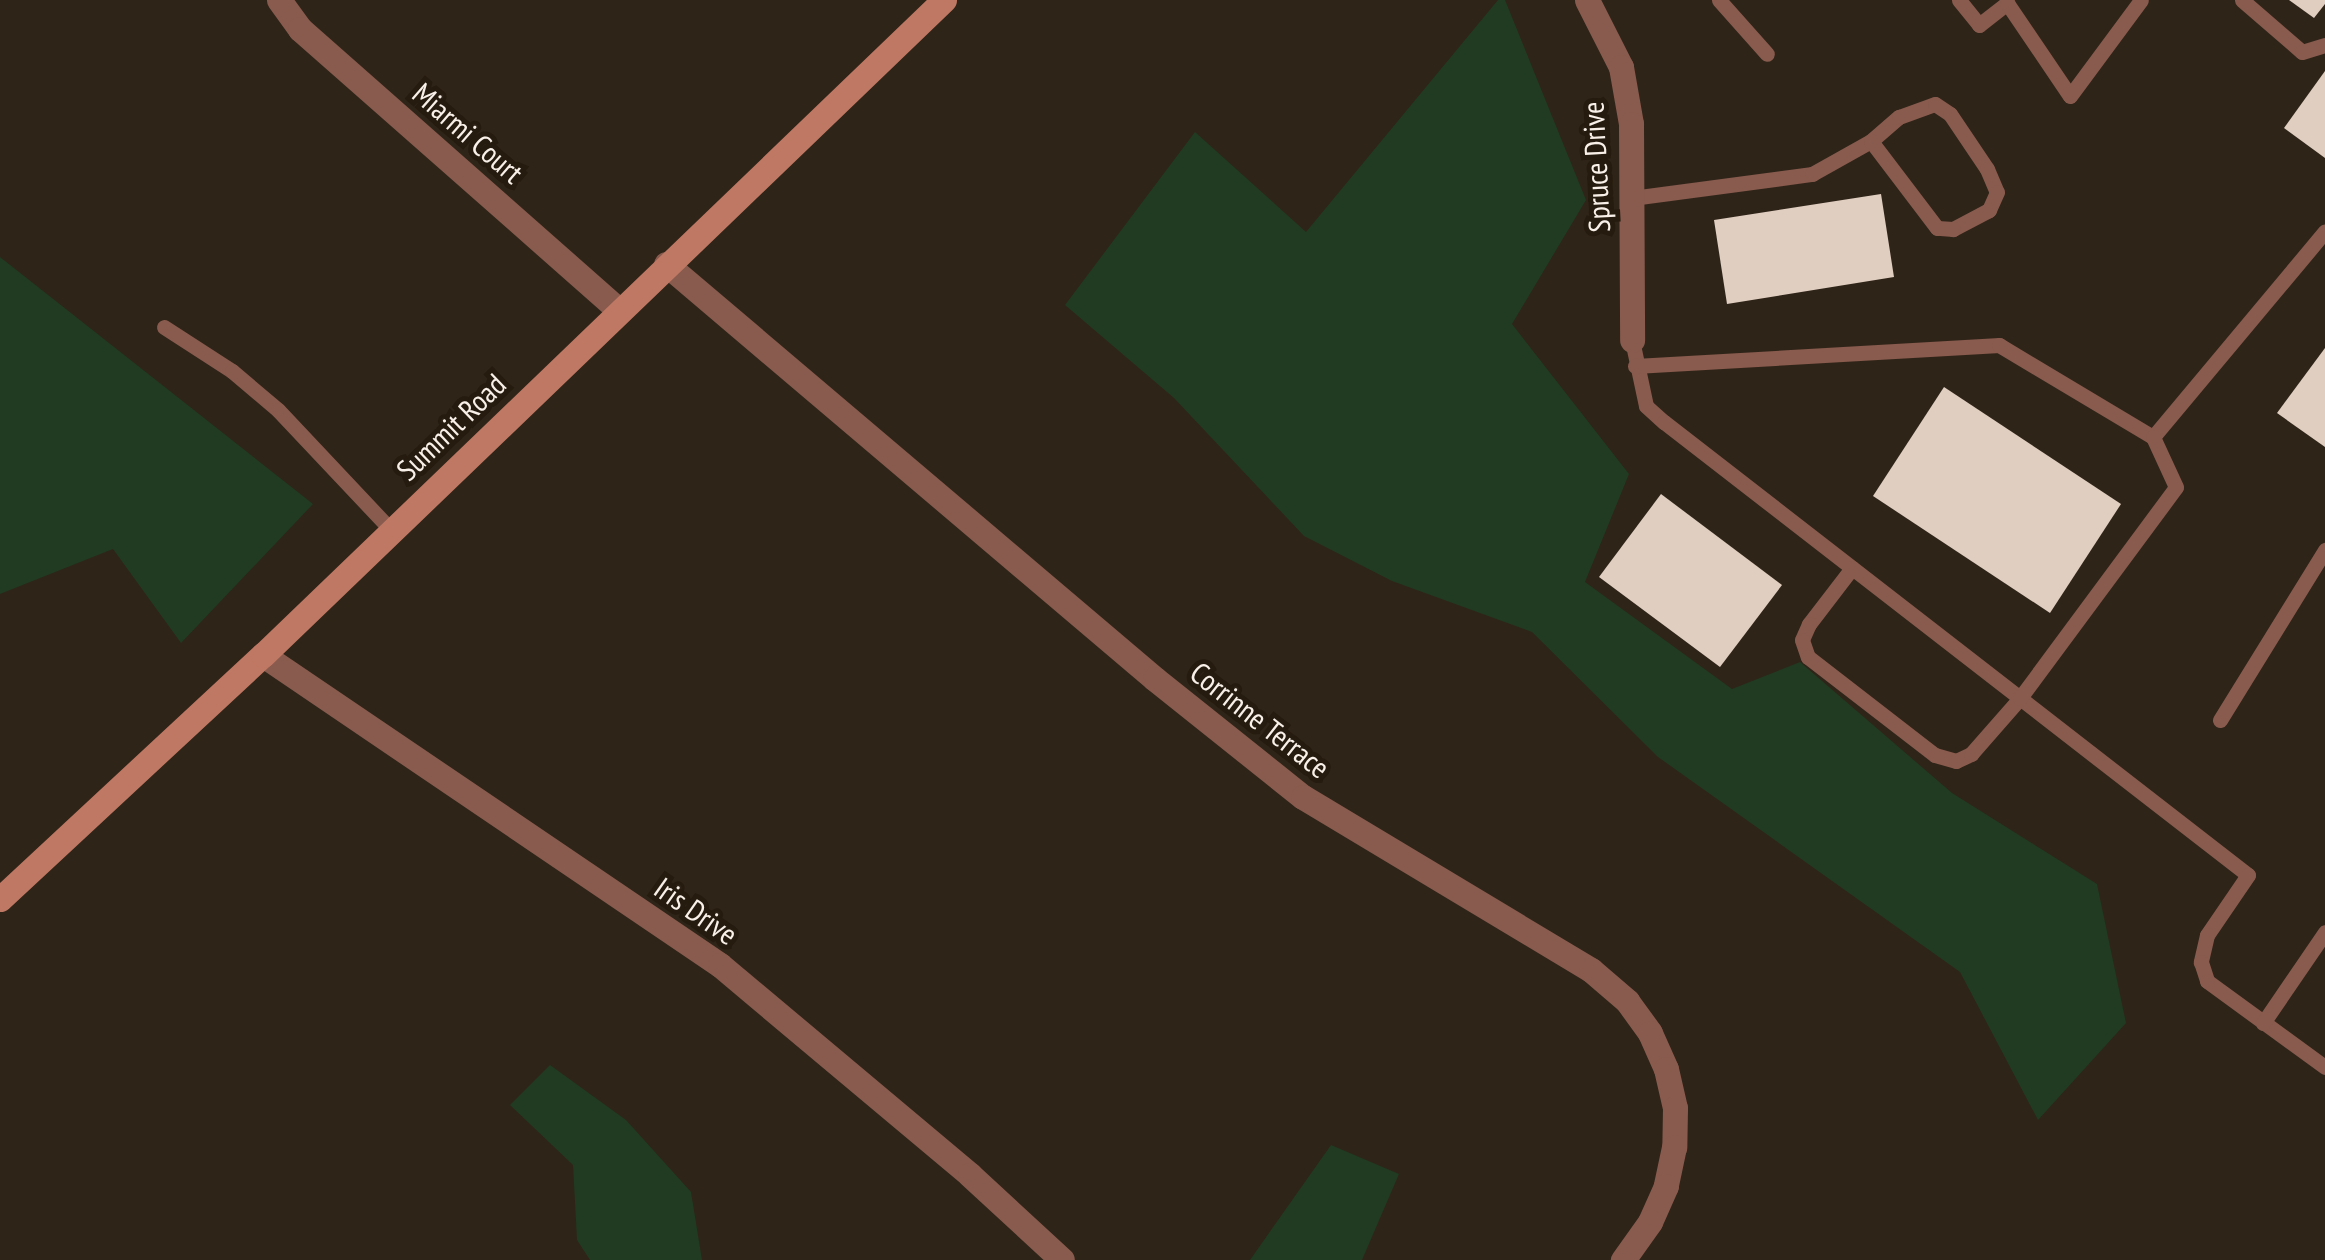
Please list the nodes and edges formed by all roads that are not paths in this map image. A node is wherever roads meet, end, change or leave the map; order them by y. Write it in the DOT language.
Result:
graph roads {
  1 [pos="279,0"];
  2 [pos="944,0"];
  3 [pos="1587,0"];
  4 [pos="1719,0"];
  5 [pos="1959,0"];
  6 [pos="2141,0"];
  7 [pos="2242,0"];
  8 [pos="2325,44"];
  9 [pos="1767,54"];
  10 [pos="1871,142"];
  11 [pos="1632,198"];
  12 [pos="2325,231"];
  13 [pos="666,264"];
  14 [pos="619,310"];
  15 [pos="164,327"];
  16 [pos="1634,353"];
  17 [pos="2152,437"];
  18 [pos="391,530"];
  19 [pos="2325,550"];
  20 [pos="1852,568"];
  21 [pos="263,655"];
  22 [pos="2020,698"];
  23 [pos="2220,720"];
  24 [pos="0,899"];
  25 [pos="2325,932"];
  26 [pos="2264,1023"];
  27 [pos="2325,1068"];
  28 [pos="1062,1260"];
  29 [pos="1623,1260"];
  1 -- 14 [label="street, Miarmi Court"];
  2 -- 13 [label="main road, Summit Road"];
  3 -- 11 [label="street, Spruce Drive"];
  4 -- 9 [label="lane"];
  5 -- 6 [label="lane"];
  7 -- 8 [label="lane"];
  10 -- 10 [label="lane"];
  10 -- 11 [label="lane"];
  11 -- 16 [label="street, Spruce Drive"];
  12 -- 17 [label="lane"];
  13 -- 14 [label="main road, Summit Road"];
  13 -- 29 [label="street, Corrinne Terrace"];
  14 -- 18 [label="main road, Summit Road"];
  15 -- 18 [label="lane"];
  16 -- 17 [label="lane"];
  16 -- 20 [label="lane"];
  17 -- 22 [label="lane"];
  18 -- 21 [label="main road, Summit Road"];
  19 -- 23 [label="lane"];
  20 -- 22 [label="lane"];
  20 -- 22 [label="lane"];
  21 -- 24 [label="main road, Summit Road"];
  21 -- 28 [label="street, Iris Drive"];
  22 -- 26 [label="lane"];
  25 -- 26 [label="lane"];
  26 -- 27 [label="lane"];
}
